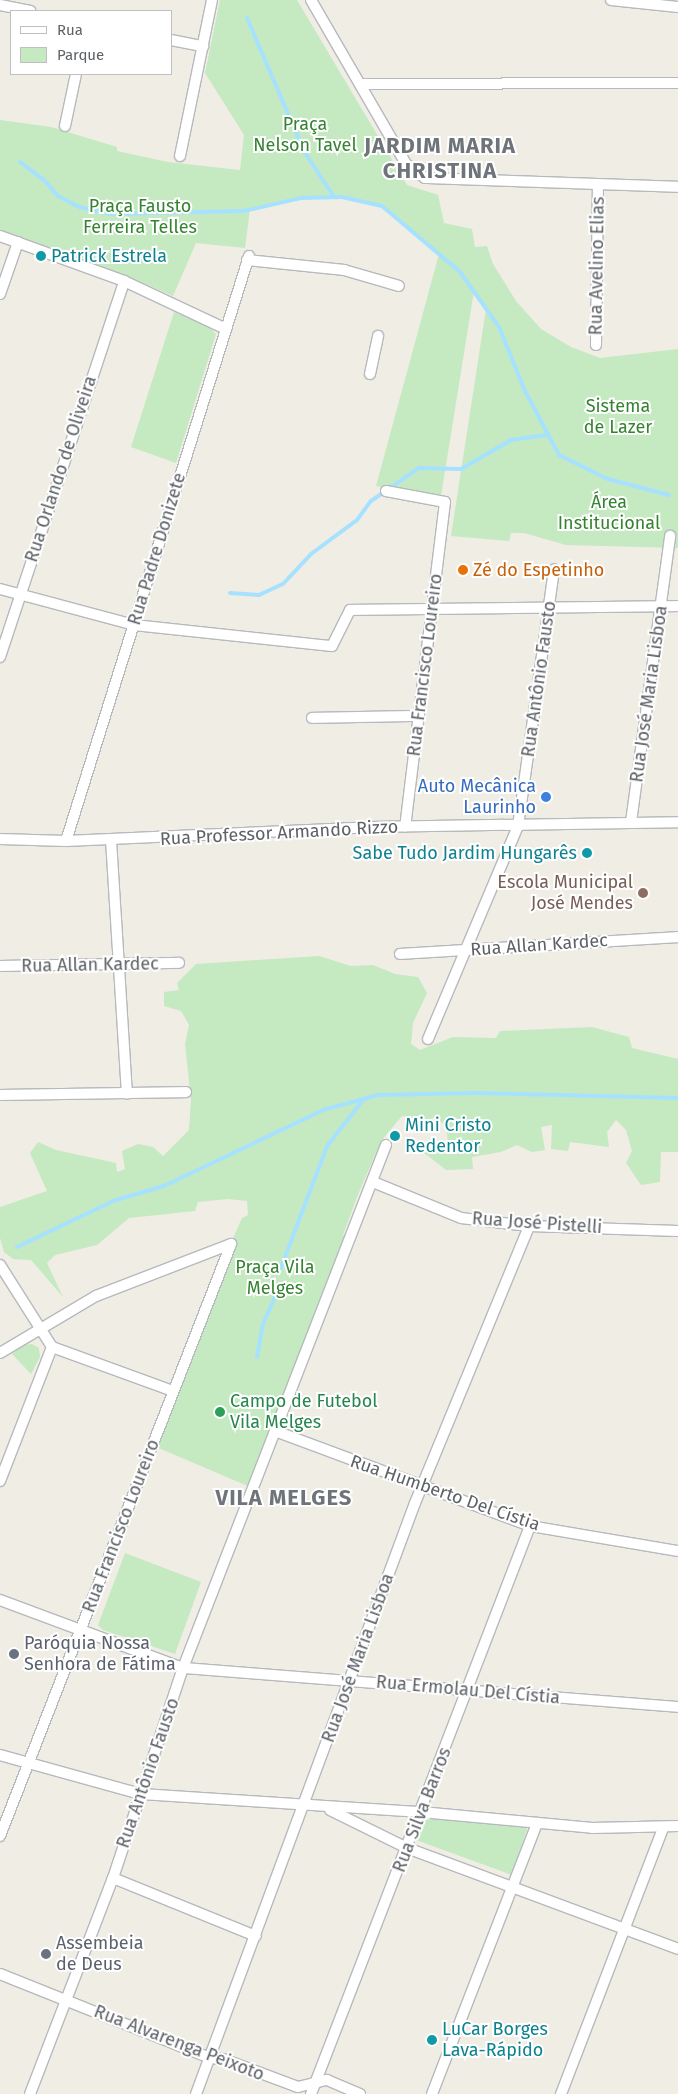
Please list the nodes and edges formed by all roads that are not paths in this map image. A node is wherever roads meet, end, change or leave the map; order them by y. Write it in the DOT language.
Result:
graph roads {
  1 [pos="212,0"];
  2 [pos="312,0"];
  3 [pos="611,0"];
  4 [pos="0,5"];
  5 [pos="678,7"];
  6 [pos="25,10"];
  7 [pos="172,40"];
  8 [pos="202,46"];
  9 [pos="76,75"];
  10 [pos="678,83"];
  11 [pos="361,84"];
  12 [pos="64,126"];
  13 [pos="180,156"];
  14 [pos="598,186"];
  15 [pos="678,187"];
  16 [pos="0,236"];
  17 [pos="18,242"];
  18 [pos="124,281"];
  19 [pos="400,286"];
  20 [pos="0,294"];
  21 [pos="226,329"];
  22 [pos="378,336"];
  23 [pos="596,345"];
  24 [pos="370,374"];
  25 [pos="386,492"];
  26 [pos="670,536"];
  27 [pos="554,570"];
  28 [pos="0,589"];
  29 [pos="19,595"];
  30 [pos="550,606"];
  31 [pos="662,606"];
  32 [pos="678,606"];
  33 [pos="432,607"];
  34 [pos="134,625"];
  35 [pos="0,657"];
  36 [pos="419,716"];
  37 [pos="312,718"];
  38 [pos="630,822"];
  39 [pos="678,822"];
  40 [pos="518,826"];
  41 [pos="406,827"];
  42 [pos="0,839"];
  43 [pos="111,840"];
  44 [pos="66,841"];
  45 [pos="678,937"];
  46 [pos="465,950"];
  47 [pos="400,954"];
  48 [pos="179,963"];
  49 [pos="119,964"];
  50 [pos="0,966"];
  51 [pos="428,1039"];
  52 [pos="186,1092"];
  53 [pos="127,1093"];
  54 [pos="0,1095"];
  55 [pos="386,1145"];
  56 [pos="373,1182"];
  57 [pos="529,1226"];
  58 [pos="678,1232"];
  59 [pos="0,1264"];
  60 [pos="42,1327"];
  61 [pos="52,1347"];
  62 [pos="0,1353"];
  63 [pos="173,1392"];
  64 [pos="275,1431"];
  65 [pos="0,1481"];
  66 [pos="421,1488"];
  67 [pos="530,1526"];
  68 [pos="678,1551"];
  69 [pos="0,1600"];
  70 [pos="80,1632"];
  71 [pos="183,1668"];
  72 [pos="349,1679"];
  73 [pos="467,1691"];
  74 [pos="678,1707"];
  75 [pos="0,1755"];
  76 [pos="28,1764"];
  77 [pos="141,1794"];
  78 [pos="304,1806"];
  79 [pos="327,1808"];
  80 [pos="421,1812"];
  81 [pos="537,1822"];
  82 [pos="678,1826"];
  83 [pos="663,1828"];
  84 [pos="0,1836"];
  85 [pos="408,1848"];
  86 [pos="113,1878"];
  87 [pos="512,1888"];
  88 [pos="624,1929"];
  89 [pos="256,1936"];
  90 [pos="678,1949"];
  91 [pos="0,1974"];
  92 [pos="67,2000"];
  93 [pos="210,2058"];
  94 [pos="316,2083"];
  95 [pos="30,2094"];
  96 [pos="196,2094"];
  97 [pos="311,2094"];
  98 [pos="360,2094"];
  99 [pos="432,2094"];
  100 [pos="561,2094"];
  1 -- 8 [label="street"];
  2 -- 11 [label="street"];
  3 -- 5 [label="street"];
  4 -- 6 [label="street"];
  7 -- 8 [label="street"];
  8 -- 13 [label="street"];
  9 -- 12 [label="street"];
  10 -- 11 [label="street"];
  11 -- 14 [label="street"];
  14 -- 15 [label="street"];
  14 -- 23 [label="street, Rua Avelino Elias"];
  16 -- 17 [label="street"];
  17 -- 18 [label="street"];
  17 -- 20 [label="street"];
  18 -- 21 [label="street"];
  18 -- 29 [label="street, Rua Orlando de Oliveira"];
  19 -- 21 [label="street, Rua Padre Donizete"];
  21 -- 34 [label="street, Rua Padre Donizete"];
  22 -- 24 [label="street"];
  25 -- 33 [label="street, Rua Francisco Loureiro"];
  26 -- 31 [label="street, Rua José Maria Lisboa"];
  27 -- 30 [label="street, Rua Antônio Fausto"];
  28 -- 29 [label="street"];
  29 -- 34 [label="street"];
  29 -- 35 [label="street, Rua Orlando de Oliveira"];
  30 -- 31 [label="street"];
  30 -- 33 [label="street"];
  30 -- 40 [label="street, Rua Antônio Fausto"];
  31 -- 32 [label="street"];
  31 -- 38 [label="street, Rua José Maria Lisboa"];
  33 -- 34 [label="street"];
  33 -- 36 [label="street, Rua Francisco Loureiro"];
  34 -- 44 [label="street, Rua Padre Donizete"];
  36 -- 37 [label="street"];
  36 -- 41 [label="street, Rua Francisco Loureiro"];
  38 -- 39 [label="street, Rua Professor Armando Rizzo"];
  38 -- 40 [label="street, Rua Professor Armando Rizzo"];
  40 -- 41 [label="street, Rua Professor Armando Rizzo"];
  40 -- 46 [label="street, Rua Antônio Fausto"];
  41 -- 43 [label="street, Rua Professor Armando Rizzo"];
  42 -- 44 [label="street, Rua Professor Armando Rizzo"];
  43 -- 44 [label="street, Rua Professor Armando Rizzo"];
  43 -- 49 [label="street"];
  45 -- 46 [label="street, Rua Allan Kardec"];
  46 -- 47 [label="street, Rua Allan Kardec"];
  46 -- 51 [label="street, Rua Antônio Fausto"];
  48 -- 49 [label="street, Rua Allan Kardec"];
  49 -- 50 [label="street, Rua Allan Kardec"];
  49 -- 53 [label="street"];
  52 -- 53 [label="street"];
  53 -- 54 [label="street"];
  55 -- 56 [label="street, Rua Antônio Fausto"];
  56 -- 57 [label="street, Rua José Pistelli"];
  56 -- 64 [label="street, Rua Antônio Fausto"];
  57 -- 58 [label="street, Rua José Pistelli"];
  57 -- 66 [label="street, Rua José Maria Lisboa"];
  59 -- 60 [label="street"];
  60 -- 61 [label="street"];
  60 -- 62 [label="street"];
  60 -- 63 [label="street, Rua Francisco Loureiro"];
  61 -- 63 [label="street"];
  61 -- 65 [label="street"];
  63 -- 70 [label="street, Rua Francisco Loureiro"];
  64 -- 66 [label="street, Rua Humberto Del Cístia"];
  64 -- 71 [label="street, Rua Antônio Fausto"];
  66 -- 67 [label="street, Rua Humberto Del Cístia"];
  66 -- 72 [label="street, Rua José Maria Lisboa"];
  67 -- 68 [label="street, Rua Humberto Del Cístia"];
  67 -- 73 [label="street, Rua Silva Barros"];
  69 -- 70 [label="street, Rua Ermolau Del Cístia"];
  70 -- 71 [label="street, Rua Ermolau Del Cístia"];
  70 -- 76 [label="street, Rua Francisco Loureiro"];
  71 -- 72 [label="street, Rua Ermolau Del Cístia"];
  71 -- 77 [label="street, Rua Antônio Fausto"];
  72 -- 73 [label="street, Rua Ermolau Del Cístia"];
  72 -- 78 [label="street, Rua José Maria Lisboa"];
  73 -- 74 [label="street, Rua Ermolau Del Cístia"];
  73 -- 80 [label="street, Rua Silva Barros"];
  75 -- 76 [label="street"];
  76 -- 77 [label="street"];
  76 -- 84 [label="street, Rua Francisco Loureiro"];
  77 -- 78 [label="street"];
  77 -- 86 [label="street, Rua Antônio Fausto"];
  78 -- 79 [label="street"];
  78 -- 89 [label="street, Rua José Maria Lisboa"];
  79 -- 80 [label="street"];
  79 -- 85 [label="street"];
  80 -- 81 [label="street"];
  80 -- 85 [label="street, Rua Silva Barros"];
  81 -- 83 [label="street"];
  81 -- 87 [label="street"];
  82 -- 83 [label="street"];
  83 -- 88 [label="street"];
  85 -- 87 [label="street"];
  85 -- 94 [label="street, Rua Silva Barros"];
  86 -- 89 [label="street"];
  86 -- 92 [label="street, Rua Antônio Fausto"];
  87 -- 88 [label="street"];
  87 -- 99 [label="street"];
  88 -- 90 [label="street"];
  88 -- 100 [label="street"];
  89 -- 93 [label="street, Rua José Maria Lisboa"];
  91 -- 92 [label="street, Rua Alvarenga Peixoto"];
  92 -- 93 [label="street, Rua Alvarenga Peixoto"];
  92 -- 95 [label="street, Rua Antônio Fausto"];
  93 -- 94 [label="street, Rua Alvarenga Peixoto"];
  93 -- 96 [label="street, Rua José Maria Lisboa"];
  94 -- 97 [label="street, Rua Silva Barros"];
  94 -- 98 [label="street, Rua Alvarenga Peixoto"];
}
